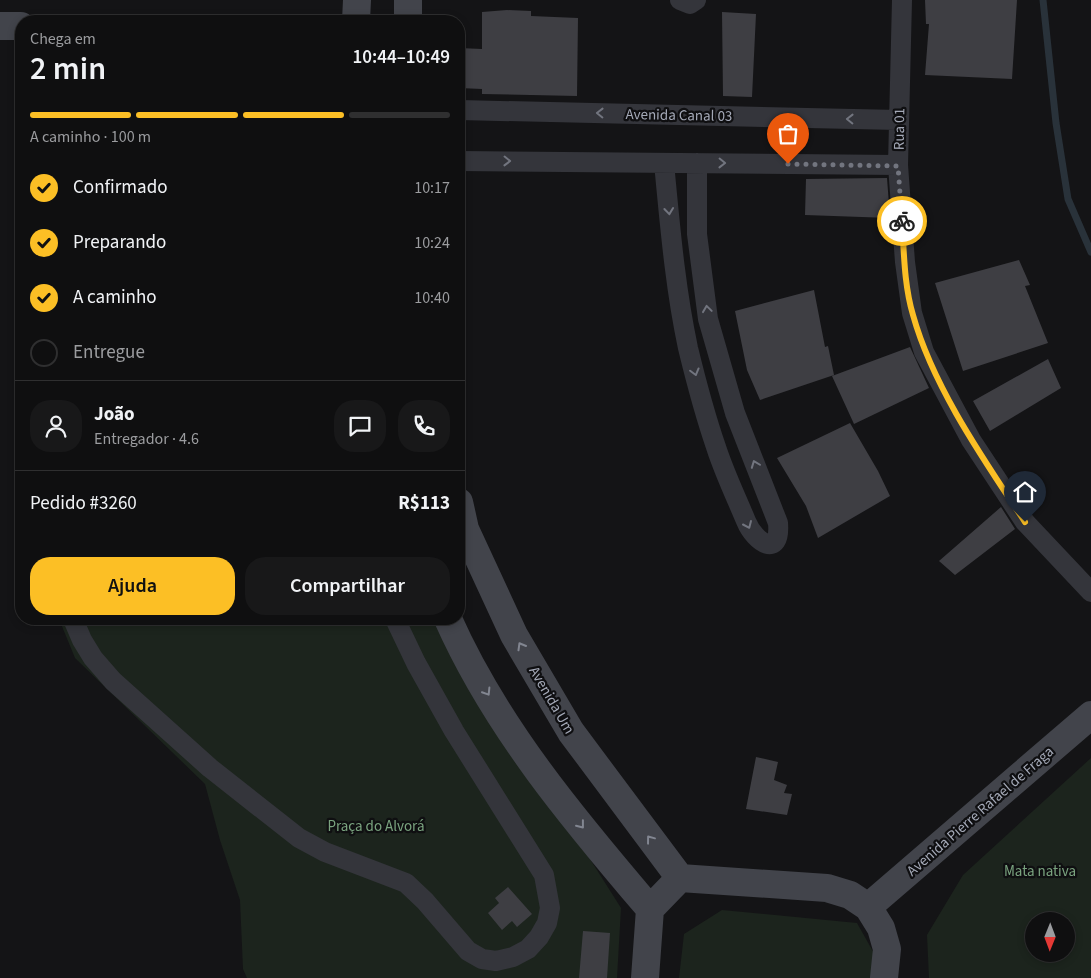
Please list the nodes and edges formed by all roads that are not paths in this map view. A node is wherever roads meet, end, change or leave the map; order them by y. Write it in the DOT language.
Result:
graph roads {
  1 [pos="357,0"];
  2 [pos="408,0"];
  3 [pos="680,0"];
  4 [pos="696,0"];
  5 [pos="902,0"];
  6 [pos="356,15"];
  7 [pos="408,15"];
  8 [pos="0,26"];
  9 [pos="15,26"];
  10 [pos="465,110"];
  11 [pos="899,120"];
  12 [pos="465,161"];
  13 [pos="664,163"];
  14 [pos="697,163"];
  15 [pos="898,166"];
  16 [pos="465,529"];
  17 [pos="1091,592"];
  18 [pos="76,625"];
  19 [pos="398,625"];
  20 [pos="451,625"];
  21 [pos="1091,715"];
  22 [pos="680,878"];
  23 [pos="868,907"];
  24 [pos="650,909"];
  25 [pos="645,978"];
  26 [pos="884,978"];
  1 -- 6 [label="street"];
  2 -- 7 [label="street"];
  3 -- 4 [label="street"];
  5 -- 11 [label="street, Rua 01"];
  8 -- 9 [label="street"];
  11 -- 10 [label="street, Avenida Canal 03, one-way"];
  11 -- 15 [label="street, Rua 01"];
  12 -- 13 [label="street, one-way"];
  13 -- 14 [label="street"];
  13 -- 14 [label="street, one-way"];
  14 -- 15 [label="street, one-way"];
  15 -- 17 [label="street, Rua 01"];
  22 -- 16 [label="street, Avenida Um, one-way"];
  18 -- 19 [label="street"];
  20 -- 24 [label="street, one-way"];
  21 -- 23 [label="street, Avenida Pierre Rafael de Fraga"];
  22 -- 23 [label="street"];
  22 -- 24 [label="street"];
  23 -- 26 [label="street"];
  24 -- 25 [label="street"];
}
